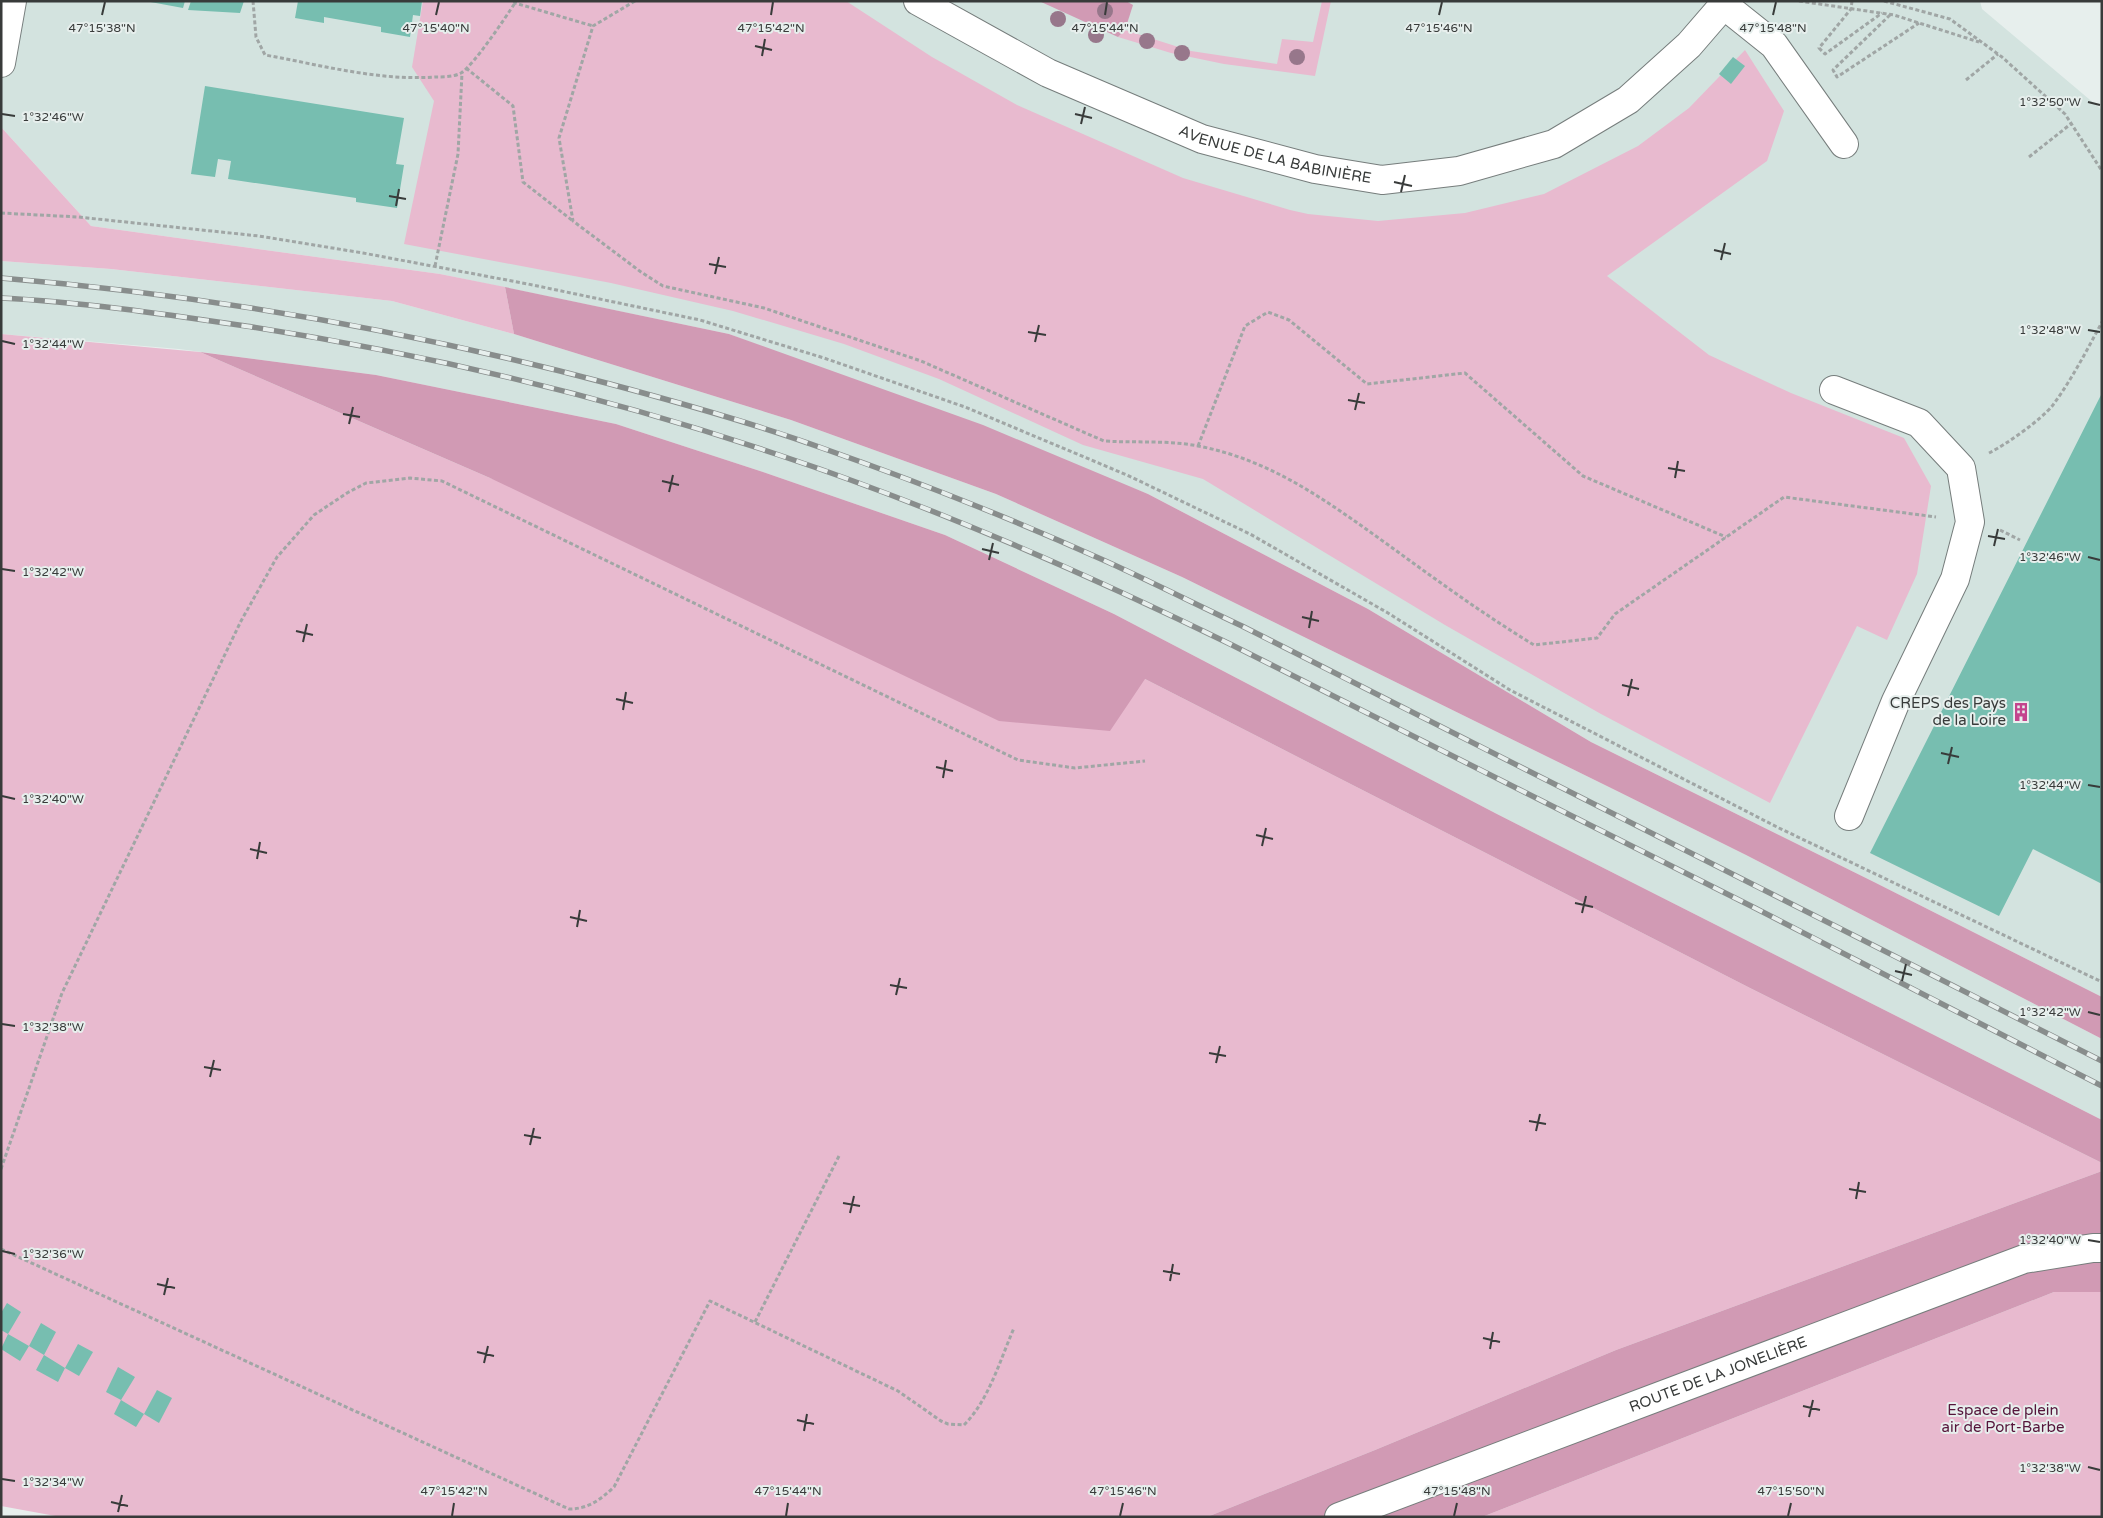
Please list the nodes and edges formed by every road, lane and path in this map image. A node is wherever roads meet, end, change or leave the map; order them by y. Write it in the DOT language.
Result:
graph roads {
  1 [pos="12,1"];
  2 [pos="253,1"];
  3 [pos="635,1"];
  4 [pos="918,1"];
  5 [pos="1799,1"];
  6 [pos="1852,1"];
  7 [pos="1884,1"];
  8 [pos="514,2"];
  9 [pos="1725,3"];
  10 [pos="1851,9"];
  11 [pos="1882,13"];
  12 [pos="1890,15"];
  13 [pos="1919,23"];
  14 [pos="593,26"];
  15 [pos="1982,43"];
  16 [pos="1998,54"];
  17 [pos="1,63"];
  18 [pos="466,68"];
  19 [pos="462,72"];
  20 [pos="1966,80"];
  21 [pos="2072,123"];
  22 [pos="1844,144"];
  23 [pos="2029,157"];
  24 [pos="2102,171"];
  25 [pos="1,213"];
  26 [pos="574,221"];
  27 [pos="435,266"];
  28 [pos="2102,322"];
  29 [pos="1834,390"];
  30 [pos="1198,446"];
  31 [pos="1961,468"];
  32 [pos="1970,522"];
  33 [pos="1726,537"];
  34 [pos="2020,540"];
  35 [pos="1145,761"];
  36 [pos="1849,816"];
  37 [pos="2102,982"];
  38 [pos="839,1156"];
  39 [pos="1,1169"];
  40 [pos="2102,1248"];
  41 [pos="1,1249"];
  42 [pos="755,1322"];
  43 [pos="1014,1328"];
  44 [pos="1339,1517"];
  1 -- 17 [label="street"];
  2 -- 19 [label="path"];
  3 -- 14 [label="path"];
  4 -- 9 [label="street, AVENUE DE LA BABINIÈRE"];
  5 -- 10 [label="path"];
  6 -- 10 [label="path"];
  7 -- 15 [label="path"];
  8 -- 14 [label="path"];
  8 -- 18 [label="path"];
  9 -- 22 [label="street"];
  10 -- 11 [label="path"];
  10 -- 11 [label="path"];
  11 -- 12 [label="path"];
  12 -- 13 [label="path"];
  12 -- 13 [label="path"];
  13 -- 15 [label="path"];
  14 -- 26 [label="path"];
  15 -- 16 [label="path"];
  16 -- 20 [label="path"];
  16 -- 21 [label="path"];
  18 -- 19 [label="path"];
  18 -- 26 [label="path"];
  19 -- 27 [label="path"];
  21 -- 23 [label="path"];
  21 -- 24 [label="path"];
  25 -- 27 [label="path"];
  26 -- 30 [label="path"];
  27 -- 37 [label="path"];
  28 -- 31 [label="path"];
  29 -- 31 [label="street"];
  30 -- 33 [label="path"];
  30 -- 33 [label="path"];
  31 -- 32 [label="street"];
  32 -- 33 [label="path"];
  32 -- 34 [label="path"];
  32 -- 36 [label="street"];
  35 -- 39 [label="path"];
  38 -- 42 [label="path"];
  40 -- 44 [label="street, ROUTE DE LA JONELIÈRE"];
  41 -- 42 [label="path"];
  42 -- 43 [label="path"];
}
